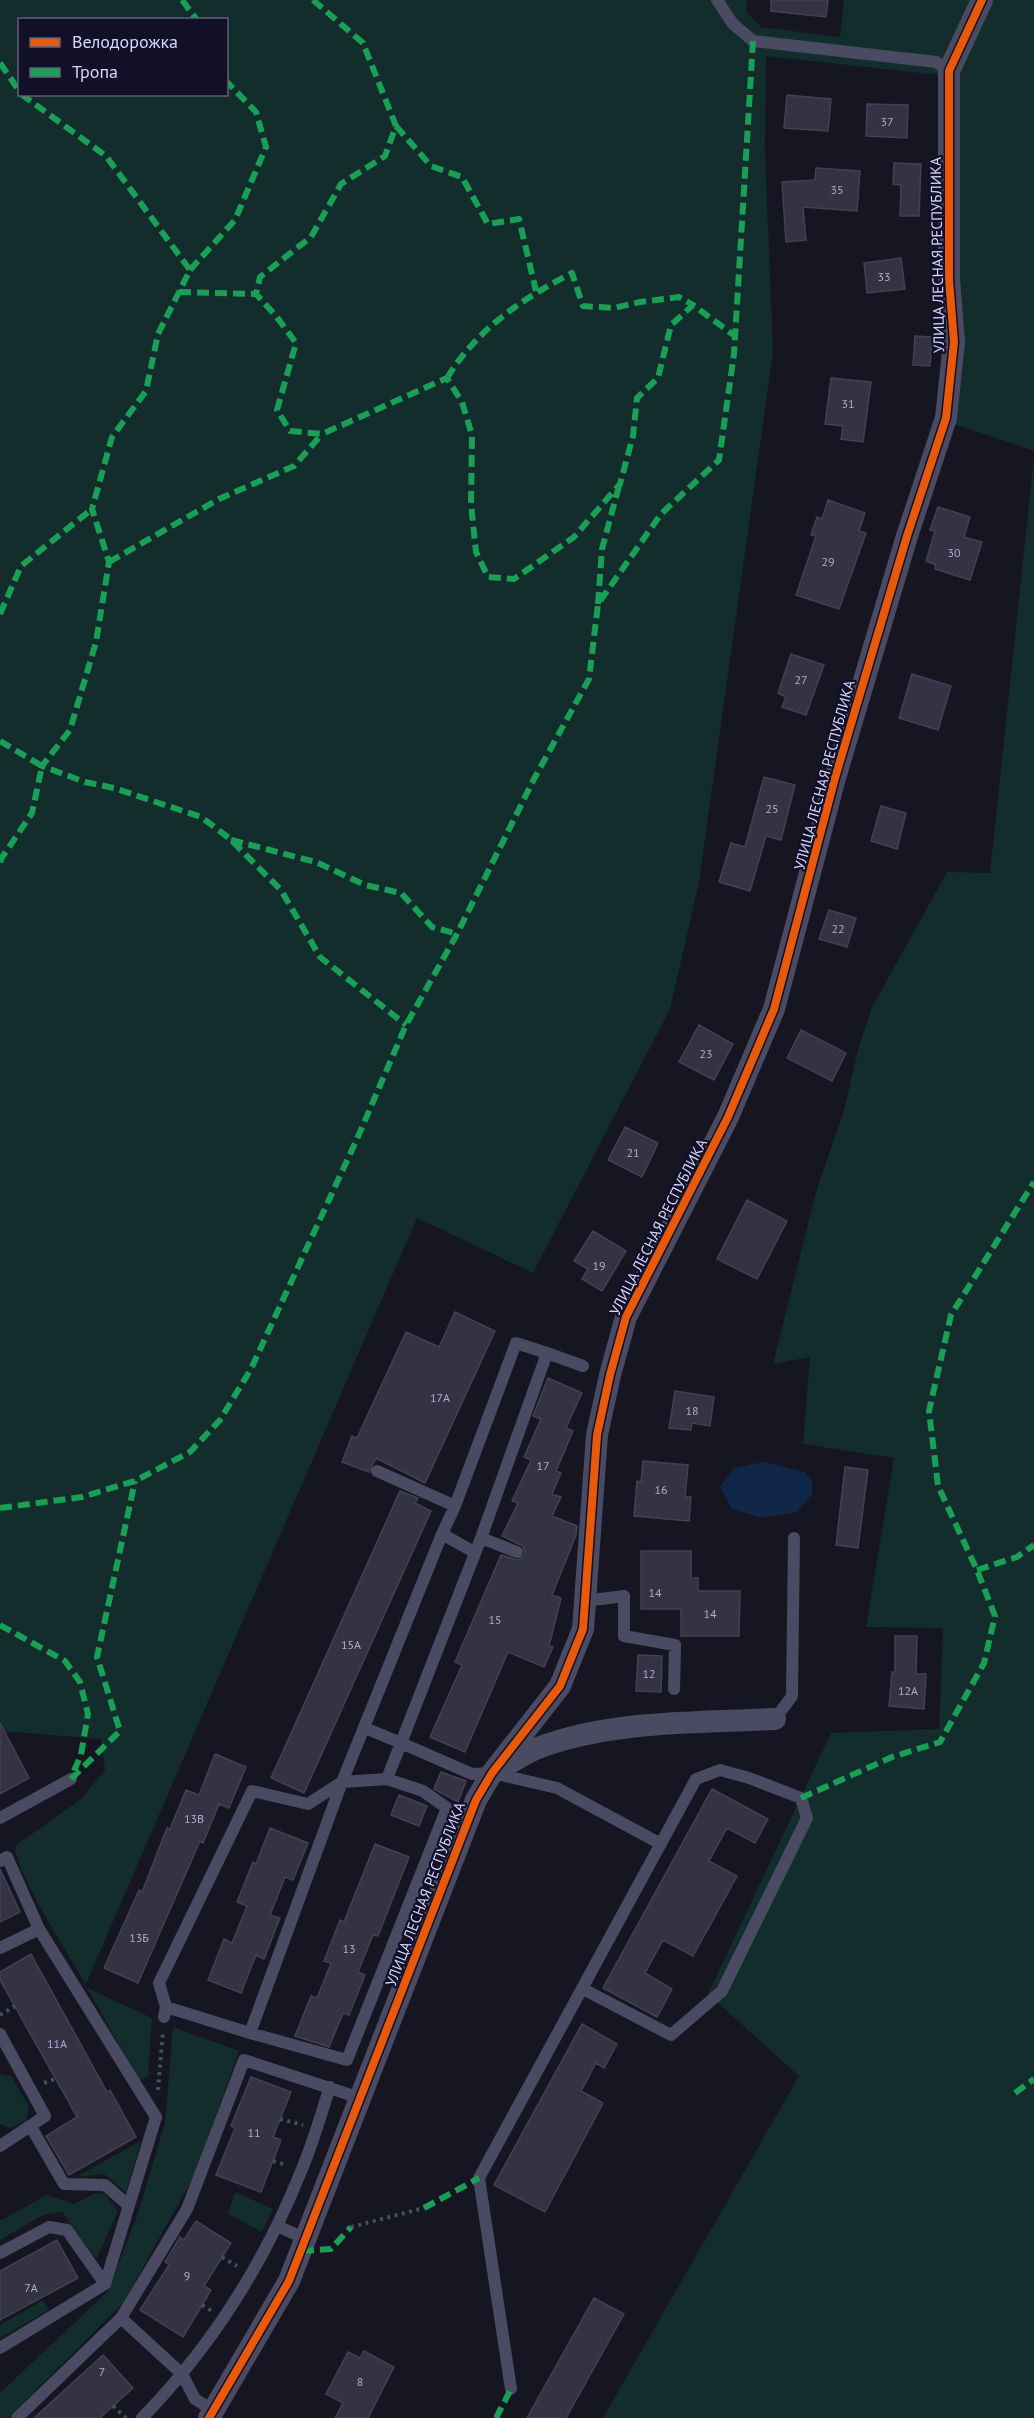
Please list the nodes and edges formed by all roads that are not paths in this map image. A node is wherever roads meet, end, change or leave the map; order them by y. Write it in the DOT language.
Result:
graph roads {
  1 [pos="717,0"];
  2 [pos="982,0"];
  3 [pos="949,71"];
  4 [pos="547,1353"];
  5 [pos="583,1366"];
  6 [pos="376,1471"];
  7 [pos="455,1506"];
  8 [pos="442,1534"];
  9 [pos="481,1538"];
  10 [pos="794,1538"];
  11 [pos="474,1552"];
  12 [pos="517,1552"];
  13 [pos="585,1601"];
  14 [pos="674,1689"];
  15 [pos="776,1719"];
  16 [pos="364,1728"];
  17 [pos="401,1743"];
  18 [pos="492,1773"];
  19 [pos="71,1779"];
  20 [pos="387,1779"];
  21 [pos="342,1782"];
  22 [pos="0,1818"];
  23 [pos="661,1844"];
  24 [pos="0,1861"];
  25 [pos="39,1929"];
  26 [pos="0,1948"];
  27 [pos="583,1989"];
  28 [pos="0,2034"];
  29 [pos="250,2034"];
  30 [pos="5,2055"];
  31 [pos="330,2087"];
  32 [pos="360,2098"];
  33 [pos="31,2127"];
  34 [pos="0,2146"];
  35 [pos="128,2205"];
  36 [pos="276,2226"];
  37 [pos="306,2239"];
  38 [pos="0,2253"];
  39 [pos="105,2284"];
  40 [pos="121,2318"];
  41 [pos="0,2348"];
  42 [pos="182,2374"];
  43 [pos="511,2389"];
  44 [pos="211,2414"];
  45 [pos="16,2418"];
  46 [pos="142,2418"];
  1 -- 3 [label="lane"];
  2 -- 3 [label="street, УЛИЦА ЛЕСНАЯ РЕСПУБЛИКА"];
  3 -- 13 [label="street, УЛИЦА ЛЕСНАЯ РЕСПУБЛИКА"];
  4 -- 5 [label="lane"];
  4 -- 7 [label="lane"];
  4 -- 9 [label="lane"];
  6 -- 7 [label="lane"];
  7 -- 8 [label="lane"];
  8 -- 11 [label="lane"];
  8 -- 16 [label="lane"];
  9 -- 11 [label="lane"];
  9 -- 12 [label="lane"];
  10 -- 15 [label="lane"];
  11 -- 17 [label="lane"];
  13 -- 14 [label="lane"];
  13 -- 18 [label="street, УЛИЦА ЛЕСНАЯ РЕСПУБЛИКА"];
  15 -- 18 [label="street"];
  16 -- 17 [label="lane"];
  16 -- 21 [label="lane"];
  17 -- 18 [label="lane"];
  17 -- 20 [label="lane"];
  18 -- 23 [label="lane"];
  18 -- 32 [label="street, УЛИЦА ЛЕСНАЯ РЕСПУБЛИКА"];
  19 -- 22 [label="lane"];
  20 -- 21 [label="lane"];
  20 -- 29 [label="lane"];
  21 -- 29 [label="lane"];
  21 -- 29 [label="lane"];
  23 -- 27 [label="lane"];
  23 -- 27 [label="lane"];
  24 -- 25 [label="lane"];
  25 -- 26 [label="lane"];
  25 -- 35 [label="lane"];
  27 -- 43 [label="lane"];
  28 -- 30 [label="lane"];
  30 -- 33 [label="lane"];
  31 -- 32 [label="lane"];
  31 -- 36 [label="lane"];
  31 -- 40 [label="lane"];
  32 -- 37 [label="street, УЛИЦА ЛЕСНАЯ РЕСПУБЛИКА"];
  33 -- 34 [label="lane"];
  33 -- 35 [label="lane"];
  35 -- 39 [label="lane"];
  36 -- 37 [label="lane"];
  36 -- 42 [label="lane"];
  37 -- 44 [label="street, УЛИЦА ЛЕСНАЯ РЕСПУБЛИКА"];
  38 -- 39 [label="lane"];
  39 -- 41 [label="lane"];
  40 -- 42 [label="lane"];
  40 -- 45 [label="lane"];
  42 -- 44 [label="lane"];
  42 -- 46 [label="lane"];
}
